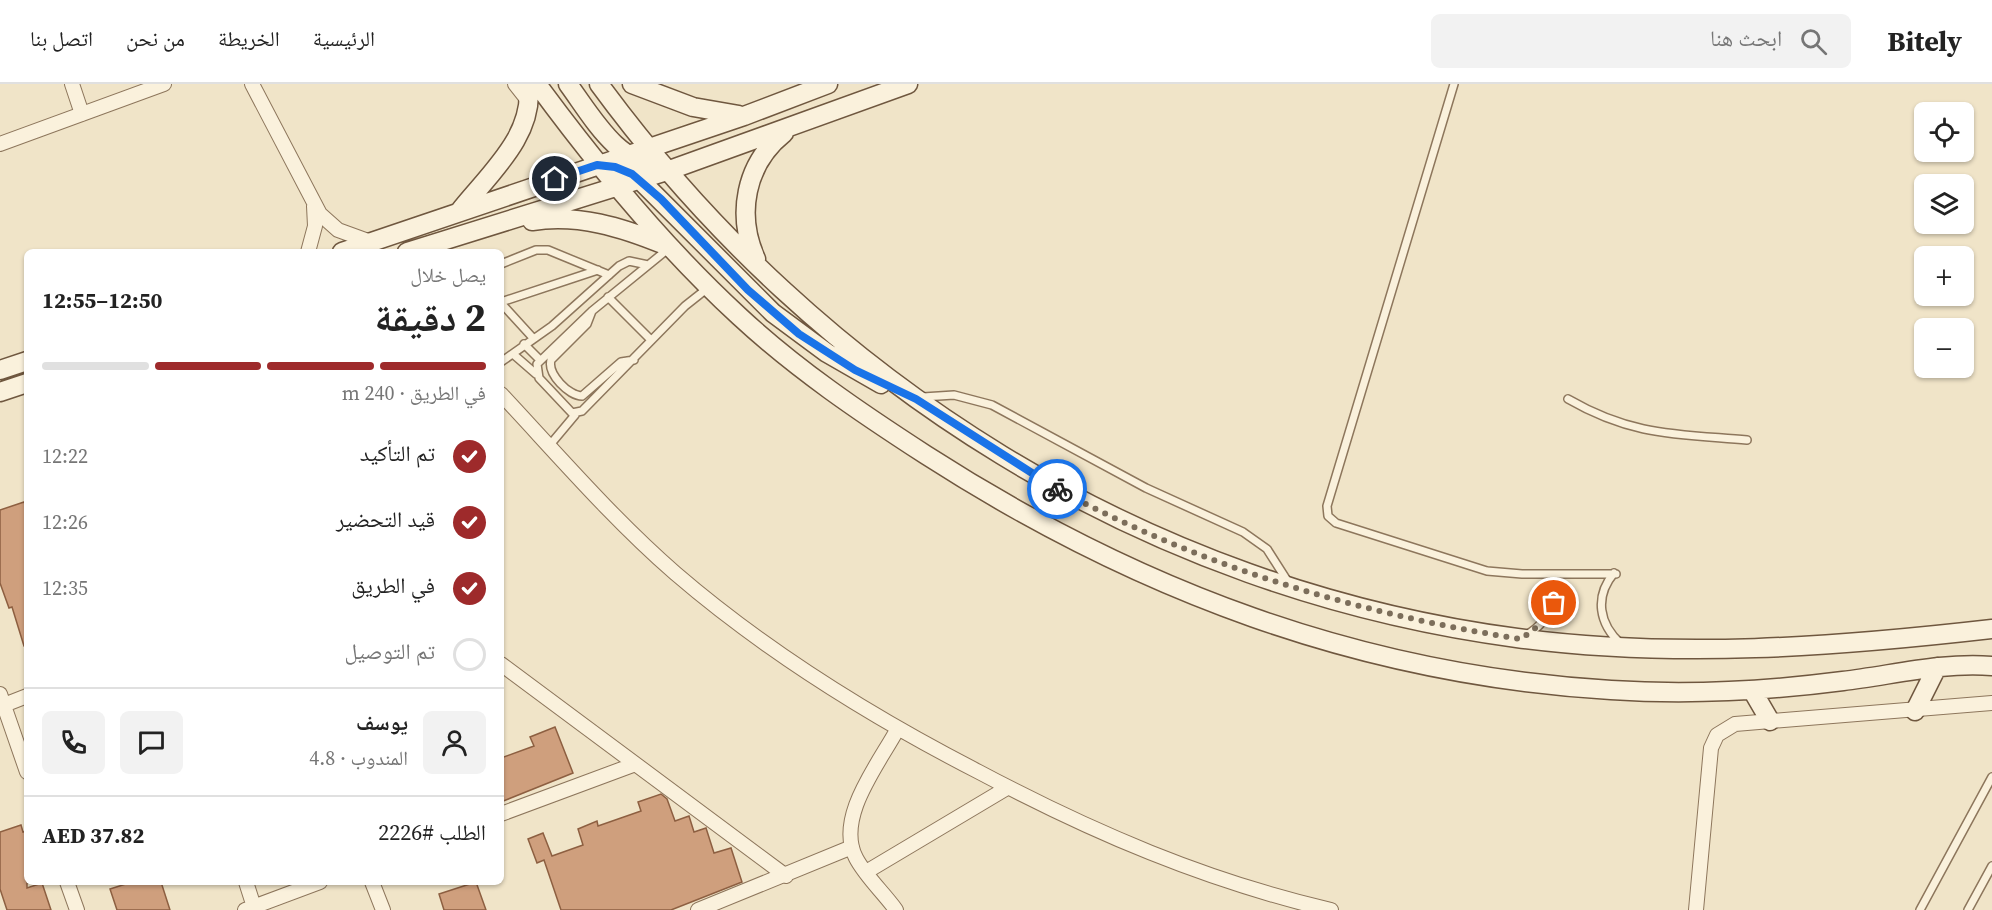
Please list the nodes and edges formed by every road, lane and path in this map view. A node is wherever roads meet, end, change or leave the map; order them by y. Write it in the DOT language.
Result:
graph roads {
  1 [pos="72,84"];
  2 [pos="164,84"];
  3 [pos="252,84"];
  4 [pos="514,84"];
  5 [pos="528,84"];
  6 [pos="537,84"];
  7 [pos="568,84"];
  8 [pos="599,84"];
  9 [pos="632,84"];
  10 [pos="828,84"];
  11 [pos="908,84"];
  12 [pos="1454,84"];
  13 [pos="648,88"];
  14 [pos="530,103"];
  15 [pos="82,114"];
  16 [pos="744,116"];
  17 [pos="790,128"];
  18 [pos="0,144"];
  19 [pos="649,148"];
  20 [pos="627,156"];
  21 [pos="597,165"];
  22 [pos="667,171"];
  23 [pos="639,179"];
  24 [pos="615,187"];
  25 [pos="314,204"];
  26 [pos="458,213"];
  27 [pos="497,223"];
  28 [pos="371,242"];
  29 [pos="670,248"];
  30 [pos="309,249"];
  31 [pos="351,249"];
  32 [pos="420,249"];
  33 [pos="504,263"];
  34 [pos="648,264"];
  35 [pos="598,270"];
  36 [pos="762,271"];
  37 [pos="609,275"];
  38 [pos="709,287"];
  39 [pos="608,297"];
  40 [pos="504,301"];
  41 [pos="504,305"];
  42 [pos="592,311"];
  43 [pos="533,338"];
  44 [pos="651,340"];
  45 [pos="524,344"];
  46 [pos="513,354"];
  47 [pos="504,360"];
  48 [pos="540,360"];
  49 [pos="633,360"];
  50 [pos="24,362"];
  51 [pos="0,370"];
  52 [pos="537,374"];
  53 [pos="24,384"];
  54 [pos="0,392"];
  55 [pos="504,397"];
  56 [pos="916,399"];
  57 [pos="1568,399"];
  58 [pos="575,415"];
  59 [pos="1747,440"];
  60 [pos="549,446"];
  61 [pos="1553,574"];
  62 [pos="1290,587"];
  63 [pos="1991,629"];
  64 [pos="1521,639"];
  65 [pos="1625,648"];
  66 [pos="504,666"];
  67 [pos="1992,666"];
  68 [pos="1937,667"];
  69 [pos="1752,690"];
  70 [pos="24,696"];
  71 [pos="2,699"];
  72 [pos="1992,703"];
  73 [pos="1915,711"];
  74 [pos="1770,722"];
  75 [pos="6,730"];
  76 [pos="897,730"];
  77 [pos="633,765"];
  78 [pos="24,766"];
  79 [pos="1992,777"];
  80 [pos="1007,788"];
  81 [pos="504,813"];
  82 [pos="852,847"];
  83 [pos="1992,866"];
  84 [pos="866,872"];
  85 [pos="786,876"];
  86 [pos="68,885"];
  87 [pos="246,885"];
  88 [pos="312,885"];
  89 [pos="373,885"];
  90 [pos="250,908"];
  91 [pos="77,910"];
  92 [pos="383,910"];
  93 [pos="698,910"];
  94 [pos="896,910"];
  95 [pos="1331,910"];
  96 [pos="1696,910"];
  97 [pos="1920,910"];
  98 [pos="1968,910"];
  1 -- 15 [label="street"];
  2 -- 15 [label="street"];
  3 -- 25 [label="street"];
  4 -- 14 [label="street"];
  5 -- 14 [label="street"];
  6 -- 21 [label="street"];
  7 -- 20 [label="street"];
  8 -- 19 [label="street"];
  9 -- 13 [label="street"];
  10 -- 16 [label="street"];
  11 -- 17 [label="street"];
  12 -- 61 [label="lane"];
  13 -- 16 [label="street"];
  14 -- 26 [label="street"];
  15 -- 18 [label="street"];
  16 -- 19 [label="street"];
  17 -- 22 [label="street"];
  17 -- 36 [label="street"];
  19 -- 20 [label="street"];
  19 -- 22 [label="street"];
  20 -- 21 [label="street"];
  20 -- 22 [label="street"];
  21 -- 23 [label="street"];
  21 -- 24 [label="street"];
  21 -- 26 [label="street"];
  22 -- 23 [label="street"];
  22 -- 36 [label="street"];
  23 -- 24 [label="street"];
  23 -- 56 [label="street"];
  24 -- 27 [label="street"];
  24 -- 29 [label="street"];
  25 -- 28 [label="street"];
  25 -- 30 [label="street"];
  26 -- 28 [label="street"];
  27 -- 29 [label="street"];
  27 -- 32 [label="street"];
  28 -- 31 [label="street"];
  29 -- 34 [label="lane"];
  29 -- 38 [label="street"];
  33 -- 35 [label="lane"];
  34 -- 37 [label="lane"];
  34 -- 39 [label="lane"];
  35 -- 37 [label="lane"];
  35 -- 40 [label="lane"];
  36 -- 56 [label="street"];
  37 -- 43 [label="lane"];
  38 -- 44 [label="lane"];
  38 -- 69 [label="street"];
  39 -- 42 [label="lane"];
  39 -- 44 [label="lane"];
  41 -- 43 [label="lane"];
  42 -- 48 [label="lane"];
  42 -- 49 [label="lane"];
  43 -- 45 [label="lane"];
  44 -- 49 [label="lane"];
  45 -- 46 [label="lane"];
  45 -- 48 [label="lane"];
  46 -- 47 [label="lane"];
  46 -- 52 [label="lane"];
  48 -- 52 [label="lane"];
  49 -- 58 [label="lane"];
  50 -- 51 [label="street"];
  52 -- 58 [label="lane"];
  53 -- 54 [label="street"];
  55 -- 60 [label="street"];
  56 -- 62 [label="street"];
  56 -- 62 [label="lane"];
  57 -- 59 [label="lane"];
  58 -- 60 [label="lane"];
  60 -- 76 [label="street"];
  61 -- 64 [label="lane"];
  61 -- 65 [label="lane"];
  62 -- 64 [label="street"];
  63 -- 65 [label="street"];
  64 -- 65 [label="street"];
  66 -- 77 [label="street"];
  67 -- 68 [label="street"];
  68 -- 69 [label="street"];
  68 -- 73 [label="street"];
  69 -- 74 [label="street"];
  70 -- 71 [label="street"];
  71 -- 75 [label="street"];
  72 -- 73 [label="street"];
  73 -- 74 [label="street"];
  74 -- 96 [label="street"];
  75 -- 78 [label="street"];
  76 -- 80 [label="street"];
  76 -- 82 [label="street"];
  77 -- 81 [label="street"];
  77 -- 85 [label="street"];
  79 -- 97 [label="lane"];
  80 -- 84 [label="street"];
  80 -- 95 [label="street"];
  82 -- 84 [label="street"];
  82 -- 85 [label="street"];
  83 -- 98 [label="lane"];
  84 -- 94 [label="street"];
  85 -- 93 [label="street"];
  86 -- 91 [label="street"];
  87 -- 90 [label="street"];
  88 -- 90 [label="street"];
  89 -- 92 [label="street"];
}
